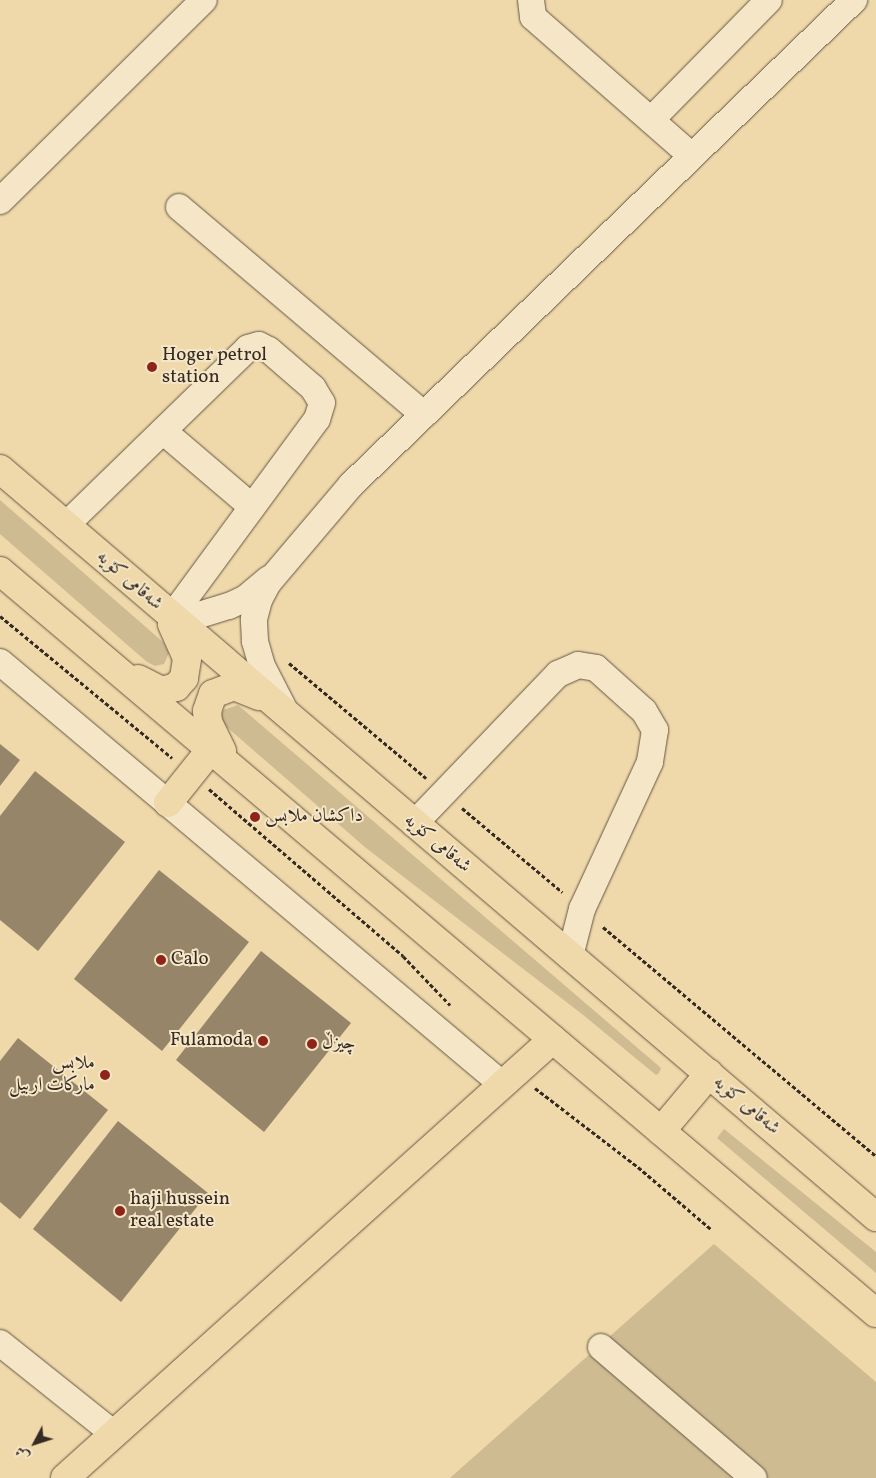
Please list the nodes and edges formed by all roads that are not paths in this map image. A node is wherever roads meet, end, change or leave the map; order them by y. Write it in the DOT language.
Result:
graph roads {
  1 [pos="204,0"];
  2 [pos="531,0"];
  3 [pos="769,0"];
  4 [pos="854,0"];
  5 [pos="651,120"];
  6 [pos="692,156"];
  7 [pos="0,201"];
  8 [pos="179,207"];
  9 [pos="424,415"];
  10 [pos="163,430"];
  11 [pos="0,469"];
  12 [pos="252,507"];
  13 [pos="65,526"];
  14 [pos="282,566"];
  15 [pos="0,571"];
  16 [pos="150,600"];
  17 [pos="171,618"];
  18 [pos="104,656"];
  19 [pos="0,662"];
  20 [pos="269,702"];
  21 [pos="295,724"];
  22 [pos="220,755"];
  23 [pos="168,803"];
  24 [pos="414,824"];
  25 [pos="570,956"];
  26 [pos="553,1039"];
  27 [pos="709,1074"];
  28 [pos="510,1078"];
  29 [pos="661,1131"];
  30 [pos="876,1217"];
  31 [pos="876,1313"];
  32 [pos="0,1343"];
  33 [pos="601,1347"];
  34 [pos="114,1434"];
  35 [pos="65,1478"];
  36 [pos="754,1478"];
  1 -- 7 [label="street"];
  2 -- 5 [label="street"];
  3 -- 5 [label="street"];
  4 -- 6 [label="street"];
  5 -- 6 [label="street"];
  6 -- 9 [label="street"];
  8 -- 9 [label="street"];
  9 -- 14 [label="street"];
  10 -- 12 [label="street"];
  10 -- 12 [label="street"];
  10 -- 13 [label="street"];
  11 -- 13 [label="main road, شەقامی کۆیە"];
  12 -- 17 [label="street"];
  13 -- 16 [label="main road, شەقامی کۆیە"];
  14 -- 17 [label="street"];
  14 -- 21 [label="street"];
  15 -- 18 [label="main road"];
  16 -- 17 [label="main road, شەقامی کۆیە"];
  16 -- 18 [label="main road"];
  17 -- 20 [label="main road, شەقامی کۆیە"];
  18 -- 22 [label="main road"];
  19 -- 23 [label="street"];
  20 -- 21 [label="main road, شەقامی کۆیە"];
  20 -- 22 [label="main road"];
  21 -- 24 [label="main road, شەقامی کۆیە"];
  22 -- 23 [label="main road"];
  22 -- 26 [label="main road"];
  23 -- 28 [label="street"];
  24 -- 25 [label="main road, شەقامی کۆیە"];
  24 -- 25 [label="street"];
  25 -- 27 [label="main road, شەقامی کۆیە"];
  26 -- 28 [label="main road"];
  26 -- 29 [label="main road"];
  27 -- 29 [label="main road"];
  27 -- 30 [label="main road, شەقامی کۆیە"];
  28 -- 34 [label="main road"];
  29 -- 31 [label="main road"];
  32 -- 34 [label="street"];
  33 -- 36 [label="street"];
  34 -- 35 [label="main road"];
}
